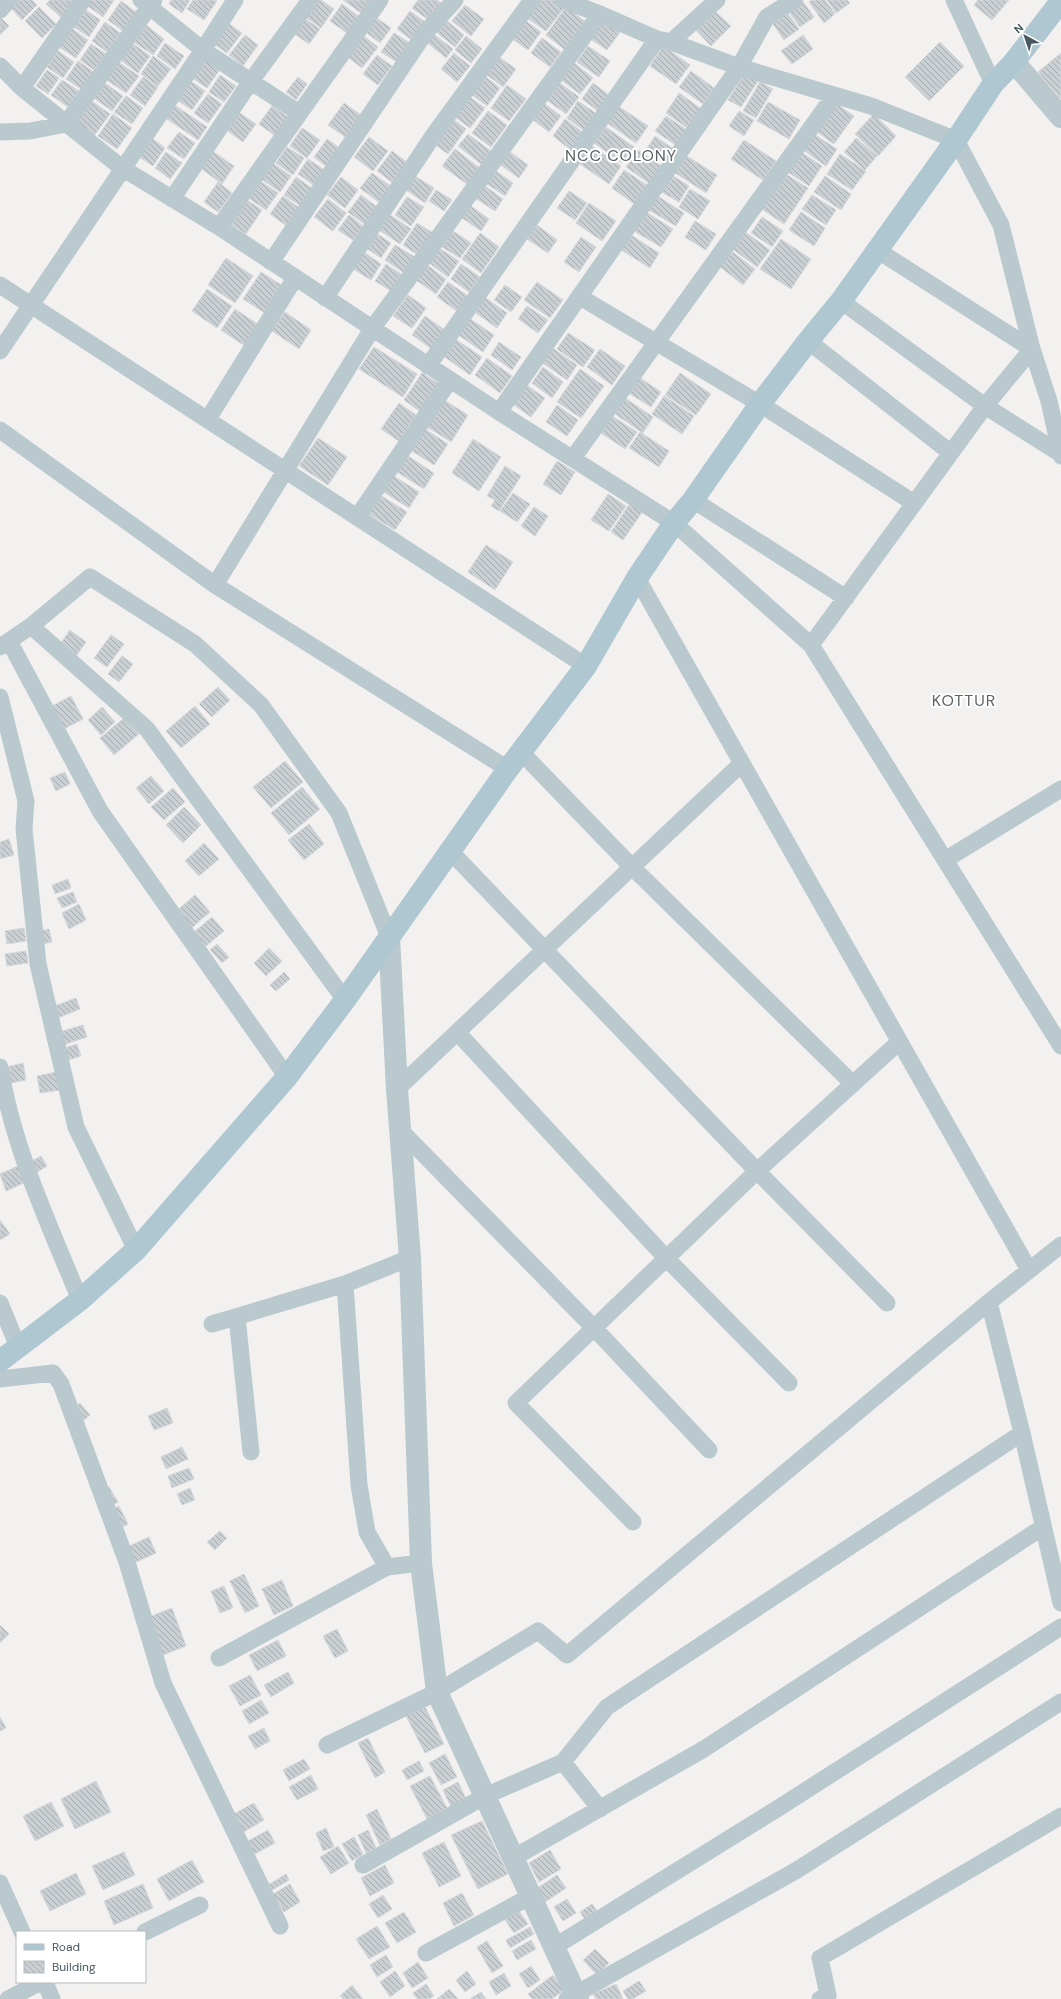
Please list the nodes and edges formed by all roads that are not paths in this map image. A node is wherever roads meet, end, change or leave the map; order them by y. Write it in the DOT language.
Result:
graph roads {
  1 [pos="9,0"];
  2 [pos="83,0"];
  3 [pos="235,0"];
  4 [pos="310,0"];
  5 [pos="380,0"];
  6 [pos="455,0"];
  7 [pos="532,0"];
  8 [pos="717,0"];
  9 [pos="794,0"];
  10 [pos="954,0"];
  11 [pos="569,1"];
  12 [pos="1061,1"];
  13 [pos="148,2"];
  14 [pos="0,10"];
  15 [pos="600,14"];
  16 [pos="664,41"];
  17 [pos="203,50"];
  18 [pos="1014,62"];
  19 [pos="0,66"];
  20 [pos="738,67"];
  21 [pos="251,81"];
  22 [pos="993,84"];
  23 [pos="22,88"];
  24 [pos="834,96"];
  25 [pos="299,113"];
  26 [pos="1061,117"];
  27 [pos="66,124"];
  28 [pos="0,132"];
  29 [pos="956,140"];
  30 [pos="122,168"];
  31 [pos="172,199"];
  32 [pos="219,227"];
  33 [pos="877,250"];
  34 [pos="272,262"];
  35 [pos="295,278"];
  36 [pos="0,285"];
  37 [pos="580,297"];
  38 [pos="325,298"];
  39 [pos="841,301"];
  40 [pos="32,304"];
  41 [pos="372,329"];
  42 [pos="808,342"];
  43 [pos="656,343"];
  44 [pos="1032,349"];
  45 [pos="0,351"];
  46 [pos="428,366"];
  47 [pos="450,380"];
  48 [pos="760,404"];
  49 [pos="985,406"];
  50 [pos="499,412"];
  51 [pos="208,419"];
  52 [pos="0,430"];
  53 [pos="951,453"];
  54 [pos="1061,455"];
  55 [pos="573,458"];
  56 [pos="286,469"];
  57 [pos="693,500"];
  58 [pos="914,503"];
  59 [pos="358,516"];
  60 [pos="674,523"];
  61 [pos="637,578"];
  62 [pos="215,585"];
  63 [pos="846,598"];
  64 [pos="31,626"];
  65 [pos="4,644"];
  66 [pos="811,645"];
  67 [pos="586,666"];
  68 [pos="0,697"];
  69 [pos="521,752"];
  70 [pos="741,764"];
  71 [pos="508,769"];
  72 [pos="1061,790"];
  73 [pos="450,851"];
  74 [pos="945,860"];
  75 [pos="632,867"];
  76 [pos="389,937"];
  77 [pos="544,950"];
  78 [pos="345,1000"];
  79 [pos="457,1032"];
  80 [pos="900,1042"];
  81 [pos="1061,1046"];
  82 [pos="0,1066"];
  83 [pos="287,1077"];
  84 [pos="853,1084"];
  85 [pos="397,1090"];
  86 [pos="400,1130"];
  87 [pos="757,1171"];
  88 [pos="1061,1245"];
  89 [pos="136,1250"];
  90 [pos="410,1258"];
  91 [pos="667,1260"];
  92 [pos="1029,1270"];
  93 [pos="345,1284"];
  94 [pos="80,1300"];
  95 [pos="989,1302"];
  96 [pos="0,1303"];
  97 [pos="887,1303"];
  98 [pos="237,1317"];
  99 [pos="212,1324"];
  100 [pos="595,1329"];
  101 [pos="18,1347"];
  102 [pos="0,1361"];
  103 [pos="0,1379"];
  104 [pos="789,1383"];
  105 [pos="1022,1433"];
  106 [pos="709,1450"];
  107 [pos="251,1452"];
  108 [pos="633,1522"];
  109 [pos="1043,1527"];
  110 [pos="421,1564"];
  111 [pos="387,1567"];
  112 [pos="1061,1603"];
  113 [pos="1061,1627"];
  114 [pos="219,1658"];
  115 [pos="438,1692"];
  116 [pos="1061,1702"];
  117 [pos="327,1745"];
  118 [pos="563,1762"];
  119 [pos="485,1796"];
  120 [pos="600,1809"];
  121 [pos="1061,1816"];
  122 [pos="513,1858"];
  123 [pos="363,1866"];
  124 [pos="0,1883"];
  125 [pos="531,1896"];
  126 [pos="200,1905"];
  127 [pos="280,1926"];
  128 [pos="22,1931"];
  129 [pos="146,1932"];
  130 [pos="554,1947"];
  131 [pos="426,1953"];
  132 [pos="40,1983"];
  133 [pos="45,1983"];
  134 [pos="573,1997"];
  135 [pos="8,1999"];
  136 [pos="52,1999"];
  137 [pos="820,1999"];
  1 -- 14 [label="street"];
  2 -- 23 [label="street"];
  3 -- 17 [label="street"];
  4 -- 21 [label="street"];
  5 -- 25 [label="street"];
  6 -- 34 [label="street"];
  7 -- 38 [label="street"];
  8 -- 16 [label="street"];
  9 -- 20 [label="street"];
  10 -- 22 [label="street"];
  11 -- 15 [label="street"];
  12 -- 18 [label="main road"];
  13 -- 17 [label="street"];
  13 -- 27 [label="street"];
  15 -- 16 [label="street"];
  15 -- 41 [label="street"];
  16 -- 20 [label="street"];
  16 -- 46 [label="street"];
  17 -- 21 [label="street"];
  17 -- 30 [label="street"];
  18 -- 22 [label="main road"];
  18 -- 26 [label="street"];
  19 -- 23 [label="street"];
  20 -- 24 [label="street"];
  20 -- 37 [label="street"];
  21 -- 25 [label="street"];
  21 -- 31 [label="street"];
  22 -- 29 [label="main road"];
  23 -- 27 [label="street"];
  24 -- 29 [label="street"];
  24 -- 43 [label="street"];
  25 -- 32 [label="street"];
  27 -- 28 [label="street"];
  27 -- 30 [label="street"];
  29 -- 33 [label="main road"];
  29 -- 44 [label="street"];
  30 -- 31 [label="street"];
  30 -- 40 [label="street"];
  31 -- 32 [label="street"];
  32 -- 34 [label="street"];
  33 -- 39 [label="main road"];
  33 -- 44 [label="street"];
  34 -- 35 [label="street"];
  35 -- 38 [label="street"];
  35 -- 51 [label="street"];
  36 -- 40 [label="street"];
  37 -- 43 [label="street"];
  37 -- 50 [label="street"];
  38 -- 41 [label="street"];
  39 -- 42 [label="main road"];
  39 -- 49 [label="street"];
  40 -- 45 [label="street"];
  40 -- 51 [label="street"];
  41 -- 46 [label="street"];
  41 -- 56 [label="street"];
  42 -- 48 [label="main road"];
  42 -- 53 [label="street"];
  43 -- 48 [label="street"];
  43 -- 55 [label="street"];
  44 -- 49 [label="street"];
  44 -- 54 [label="street"];
  46 -- 47 [label="street"];
  47 -- 50 [label="street"];
  47 -- 59 [label="street"];
  48 -- 57 [label="main road"];
  48 -- 58 [label="street"];
  49 -- 53 [label="street"];
  49 -- 54 [label="street"];
  50 -- 55 [label="street"];
  51 -- 56 [label="street"];
  52 -- 62 [label="street"];
  53 -- 58 [label="street"];
  55 -- 60 [label="street"];
  56 -- 59 [label="street"];
  56 -- 62 [label="street"];
  57 -- 60 [label="main road"];
  57 -- 63 [label="street"];
  58 -- 63 [label="street"];
  59 -- 67 [label="street"];
  60 -- 61 [label="main road"];
  60 -- 66 [label="street"];
  61 -- 67 [label="main road"];
  61 -- 70 [label="street"];
  62 -- 71 [label="street"];
  63 -- 66 [label="street"];
  64 -- 65 [label="street"];
  64 -- 76 [label="street"];
  64 -- 78 [label="street"];
  65 -- 83 [label="street"];
  66 -- 74 [label="street"];
  67 -- 69 [label="main road"];
  68 -- 89 [label="street"];
  69 -- 71 [label="main road"];
  69 -- 75 [label="street"];
  70 -- 75 [label="street"];
  70 -- 80 [label="street"];
  71 -- 73 [label="main road"];
  72 -- 74 [label="street"];
  73 -- 76 [label="main road"];
  73 -- 77 [label="street"];
  74 -- 81 [label="street"];
  75 -- 77 [label="street"];
  75 -- 84 [label="street"];
  76 -- 78 [label="main road"];
  76 -- 85 [label="street"];
  77 -- 79 [label="street"];
  77 -- 87 [label="street"];
  78 -- 83 [label="main road"];
  79 -- 85 [label="street"];
  79 -- 91 [label="street"];
  80 -- 84 [label="street"];
  80 -- 92 [label="street"];
  82 -- 94 [label="street"];
  83 -- 89 [label="main road"];
  84 -- 87 [label="street"];
  85 -- 86 [label="street"];
  86 -- 90 [label="street"];
  86 -- 100 [label="street"];
  87 -- 91 [label="street"];
  87 -- 97 [label="street"];
  88 -- 92 [label="street"];
  89 -- 94 [label="main road"];
  90 -- 93 [label="street"];
  90 -- 110 [label="street"];
  91 -- 100 [label="street"];
  91 -- 104 [label="street"];
  92 -- 95 [label="street"];
  93 -- 98 [label="street"];
  93 -- 111 [label="street"];
  94 -- 101 [label="main road"];
  95 -- 105 [label="street"];
  95 -- 115 [label="street"];
  96 -- 101 [label="street"];
  98 -- 99 [label="street"];
  98 -- 107 [label="street"];
  100 -- 106 [label="street"];
  100 -- 108 [label="street"];
  101 -- 102 [label="main road"];
  103 -- 127 [label="street"];
  105 -- 109 [label="street"];
  105 -- 118 [label="street"];
  109 -- 112 [label="street"];
  109 -- 120 [label="street"];
  110 -- 111 [label="street"];
  110 -- 115 [label="street"];
  111 -- 114 [label="street"];
  113 -- 130 [label="street"];
  115 -- 117 [label="street"];
  115 -- 119 [label="street"];
  116 -- 134 [label="street"];
  118 -- 119 [label="street"];
  118 -- 120 [label="street"];
  119 -- 122 [label="street"];
  119 -- 123 [label="street"];
  120 -- 122 [label="street"];
  121 -- 137 [label="street"];
  122 -- 125 [label="street"];
  124 -- 128 [label="street"];
  125 -- 130 [label="street"];
  125 -- 131 [label="street"];
  126 -- 129 [label="street"];
  130 -- 134 [label="street"];
  132 -- 135 [label="street"];
  133 -- 136 [label="street"];
}
